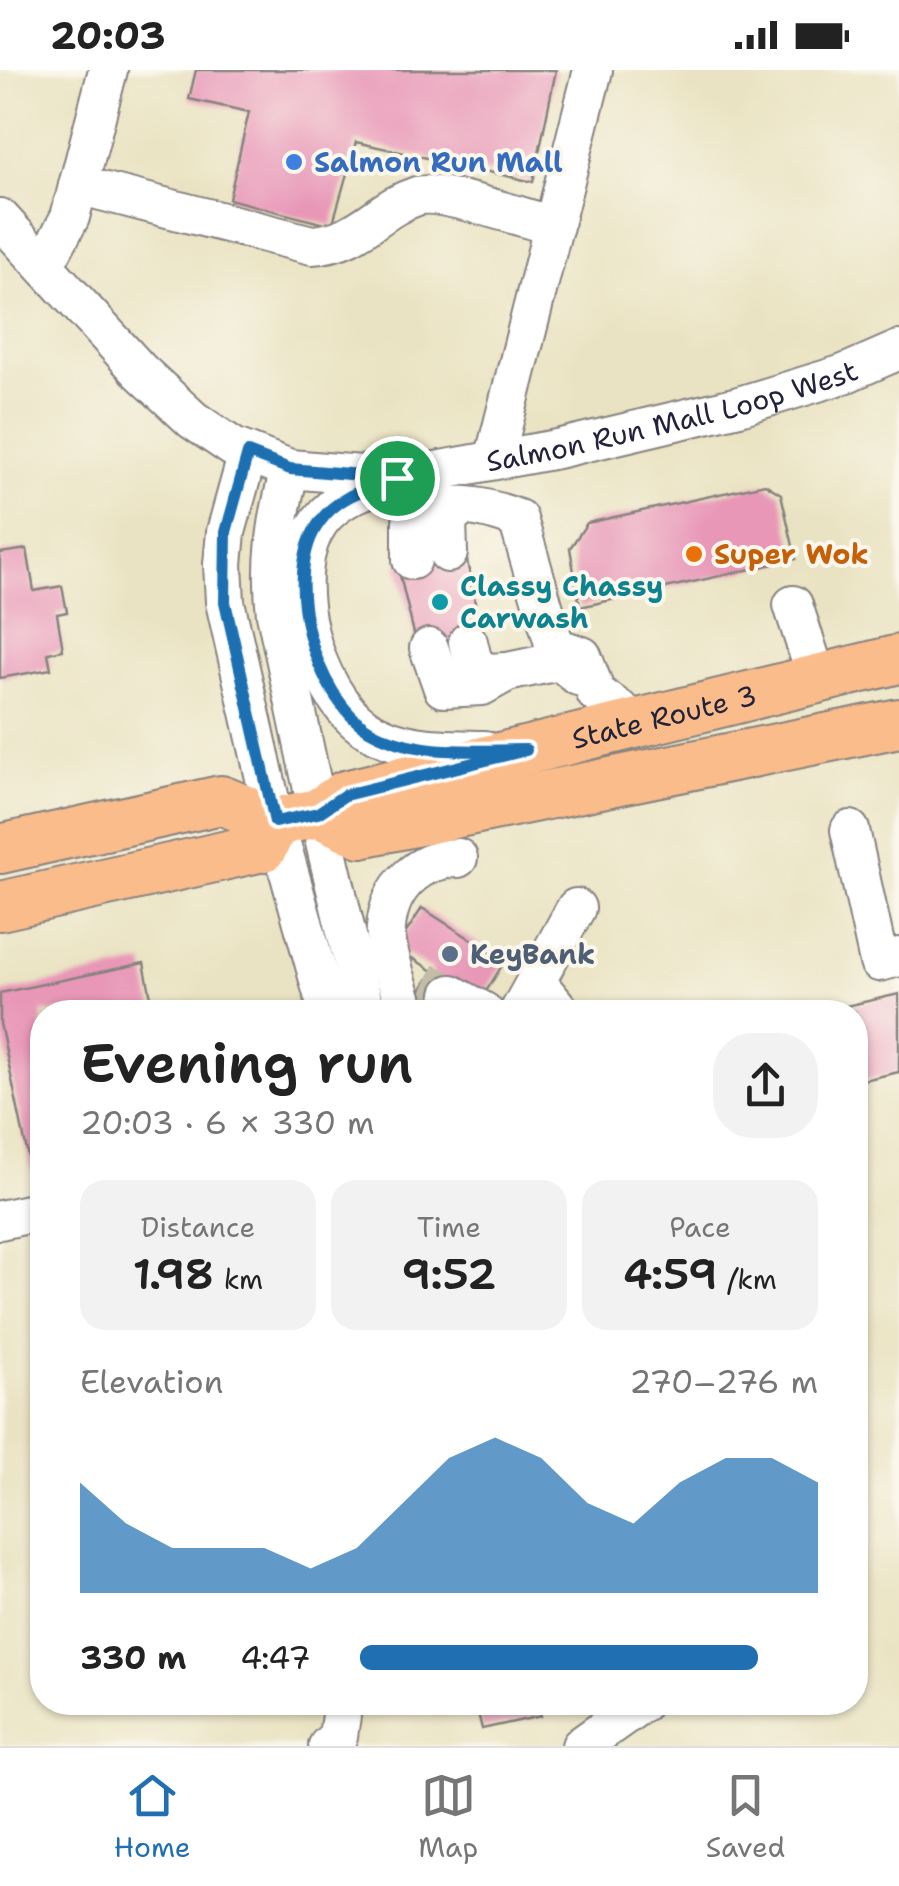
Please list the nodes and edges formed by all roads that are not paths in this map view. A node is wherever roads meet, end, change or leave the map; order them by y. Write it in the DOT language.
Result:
graph roads {
  1 [pos="108,70"];
  2 [pos="592,70"];
  3 [pos="78,185"];
  4 [pos="0,218"];
  5 [pos="554,226"];
  6 [pos="44,266"];
  7 [pos="899,350"];
  8 [pos="248,453"];
  9 [pos="494,460"];
  10 [pos="290,469"];
  11 [pos="397,478"];
  12 [pos="430,557"];
  13 [pos="792,605"];
  14 [pos="468,642"];
  15 [pos="430,648"];
  16 [pos="899,659"];
  17 [pos="507,672"];
  18 [pos="817,679"];
  19 [pos="596,690"];
  20 [pos="638,723"];
  21 [pos="899,723"];
  22 [pos="526,750"];
  23 [pos="296,818"];
  24 [pos="850,830"];
  25 [pos="0,849"];
  26 [pos="458,858"];
  27 [pos="0,906"];
  28 [pos="576,908"];
  29 [pos="899,957"];
  30 [pos="428,996"];
  31 [pos="528,998"];
  32 [pos="326,1000"];
  33 [pos="360,1000"];
  34 [pos="30,1213"];
  35 [pos="0,1220"];
  36 [pos="341,1715"];
  37 [pos="625,1715"];
  38 [pos="328,1746"];
  39 [pos="582,1746"];
  1 -- 3 [label="street"];
  2 -- 5 [label="street"];
  3 -- 5 [label="street"];
  3 -- 6 [label="street"];
  4 -- 6 [label="street, Salmon Run Mall Loop West"];
  5 -- 9 [label="street"];
  6 -- 8 [label="street, Salmon Run Mall Loop West"];
  7 -- 9 [label="street, Salmon Run Mall Loop West"];
  8 -- 10 [label="street, Salmon Run Mall Loop West"];
  8 -- 23 [label="street"];
  9 -- 11 [label="street, Salmon Run Mall Loop West"];
  10 -- 11 [label="street, Salmon Run Mall Loop West"];
  10 -- 23 [label="street"];
  11 -- 22 [label="street"];
  12 -- 19 [label="street"];
  13 -- 18 [label="street"];
  14 -- 17 [label="street"];
  15 -- 17 [label="street"];
  16 -- 18 [label="main road, State Route 3"];
  17 -- 19 [label="street"];
  18 -- 20 [label="main road, State Route 3"];
  19 -- 20 [label="street"];
  20 -- 22 [label="main road, State Route 3"];
  21 -- 23 [label="main road, State Route 3"];
  22 -- 23 [label="main road, State Route 3"];
  23 -- 25 [label="main road"];
  23 -- 27 [label="main road, State Route 3"];
  23 -- 32 [label="street"];
  23 -- 33 [label="street"];
  24 -- 29 [label="street"];
  26 -- 30 [label="street"];
  28 -- 31 [label="street"];
  34 -- 35 [label="street"];
  36 -- 38 [label="street"];
  37 -- 39 [label="street"];
}
